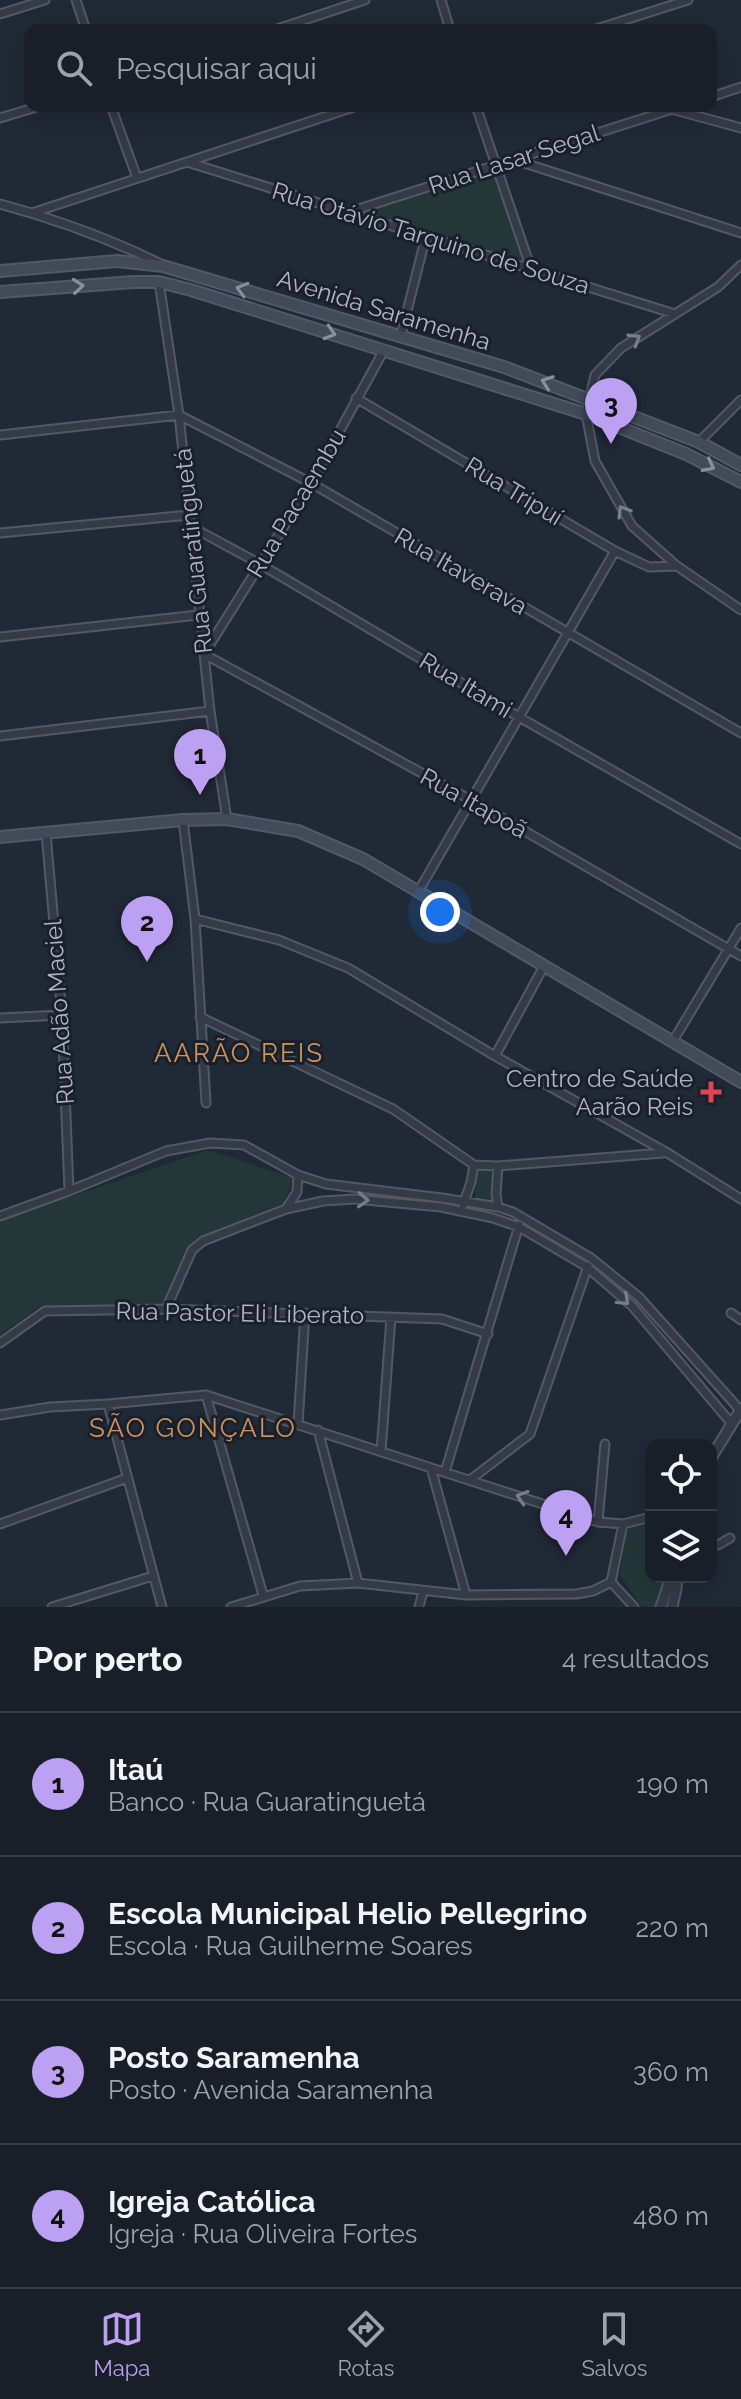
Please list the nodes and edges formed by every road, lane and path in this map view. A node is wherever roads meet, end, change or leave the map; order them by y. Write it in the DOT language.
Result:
graph roads {
  1 [pos="45,0"];
  2 [pos="76,0"];
  3 [pos="365,0"];
  4 [pos="441,0"];
  5 [pos="688,0"];
  6 [pos="0,14"];
  7 [pos="84,24"];
  8 [pos="292,24"];
  9 [pos="448,24"];
  10 [pos="612,24"];
  11 [pos="741,87"];
  12 [pos="717,95"];
  13 [pos="24,111"];
  14 [pos="113,112"];
  15 [pos="339,112"];
  16 [pos="478,112"];
  17 [pos="663,112"];
  18 [pos="684,112"];
  19 [pos="0,118"];
  20 [pos="741,128"];
  21 [pos="514,159"];
  22 [pos="187,162"];
  23 [pos="495,166"];
  24 [pos="137,178"];
  25 [pos="0,204"];
  26 [pos="32,213"];
  27 [pos="347,213"];
  28 [pos="741,233"];
  29 [pos="426,236"];
  30 [pos="119,243"];
  31 [pos="117,261"];
  32 [pos="741,265"];
  33 [pos="163,266"];
  34 [pos="531,269"];
  35 [pos="0,271"];
  36 [pos="159,282"];
  37 [pos="0,292"];
  38 [pos="675,314"];
  39 [pos="401,335"];
  40 [pos="384,350"];
  41 [pos="356,398"];
  42 [pos="589,398"];
  43 [pos="741,400"];
  44 [pos="586,414"];
  45 [pos="179,415"];
  46 [pos="0,435"];
  47 [pos="699,442"];
  48 [pos="741,465"];
  49 [pos="741,482"];
  50 [pos="311,483"];
  51 [pos="189,515"];
  52 [pos="190,526"];
  53 [pos="0,533"];
  54 [pos="615,551"];
  55 [pos="260,564"];
  56 [pos="677,566"];
  57 [pos="741,610"];
  58 [pos="198,615"];
  59 [pos="567,633"];
  60 [pos="0,637"];
  61 [pos="204,654"];
  62 [pos="210,711"];
  63 [pos="519,717"];
  64 [pos="741,733"];
  65 [pos="0,736"];
  66 [pos="471,800"];
  67 [pos="227,819"];
  68 [pos="183,820"];
  69 [pos="46,833"];
  70 [pos="0,837"];
  71 [pos="741,844"];
  72 [pos="418,892"];
  73 [pos="195,919"];
  74 [pos="741,928"];
  75 [pos="728,949"];
  76 [pos="741,956"];
  77 [pos="544,966"];
  78 [pos="62,1015"];
  79 [pos="200,1017"];
  80 [pos="0,1018"];
  81 [pos="673,1041"];
  82 [pos="495,1056"];
  83 [pos="741,1082"];
  84 [pos="206,1103"];
  85 [pos="666,1152"];
  86 [pos="474,1165"];
  87 [pos="498,1166"];
  88 [pos="298,1175"];
  89 [pos="69,1191"];
  90 [pos="741,1199"];
  91 [pos="296,1202"];
  92 [pos="464,1202"];
  93 [pos="498,1207"];
  94 [pos="462,1211"];
  95 [pos="0,1216"];
  96 [pos="520,1216"];
  97 [pos="519,1227"];
  98 [pos="591,1258"];
  99 [pos="587,1267"];
  100 [pos="166,1309"];
  101 [pos="305,1313"];
  102 [pos="731,1313"];
  103 [pos="391,1317"];
  104 [pos="741,1320"];
  105 [pos="488,1334"];
  106 [pos="0,1343"];
  107 [pos="206,1395"];
  108 [pos="108,1404"];
  109 [pos="0,1415"];
  110 [pos="738,1416"];
  111 [pos="298,1424"];
  112 [pos="318,1430"];
  113 [pos="605,1444"];
  114 [pos="717,1449"];
  115 [pos="381,1452"];
  116 [pos="431,1468"];
  117 [pos="445,1472"];
  118 [pos="127,1478"];
  119 [pos="470,1480"];
  120 [pos="645,1518"];
  121 [pos="598,1522"];
  122 [pos="0,1524"];
  123 [pos="623,1524"];
  124 [pos="730,1538"];
  125 [pos="717,1545"];
  126 [pos="153,1576"];
  127 [pos="611,1582"];
  128 [pos="358,1583"];
  129 [pos="671,1583"];
  130 [pos="675,1583"];
  131 [pos="423,1591"];
  132 [pos="263,1595"];
  133 [pos="466,1595"];
  134 [pos="52,1607"];
  135 [pos="162,1607"];
  136 [pos="231,1607"];
  137 [pos="419,1607"];
  138 [pos="634,1607"];
  139 [pos="661,1607"];
  140 [pos="672,1607"];
  1 -- 6 [label="street"];
  2 -- 7 [label="street"];
  3 -- 8 [label="street"];
  4 -- 9 [label="street"];
  5 -- 10 [label="street"];
  11 -- 12 [label="street"];
  13 -- 19 [label="street"];
  14 -- 24 [label="street"];
  15 -- 22 [label="street"];
  16 -- 23 [label="street"];
  17 -- 21 [label="street, Rua Lasar Segal"];
  18 -- 20 [label="street"];
  21 -- 23 [label="street, Rua Lasar Segal"];
  21 -- 28 [label="street"];
  22 -- 24 [label="street"];
  22 -- 27 [label="street, Rua Otávio Tarquino de Souza"];
  23 -- 27 [label="street, Rua Lasar Segal"];
  23 -- 34 [label="street"];
  24 -- 26 [label="street"];
  25 -- 26 [label="street"];
  26 -- 30 [label="street"];
  27 -- 29 [label="street, Rua Otávio Tarquino de Souza"];
  29 -- 34 [label="street, Rua Otávio Tarquino de Souza"];
  29 -- 39 [label="street"];
  30 -- 31 [label="street"];
  30 -- 33 [label="street"];
  31 -- 33 [label="main road, Avenida Saramenha"];
  31 -- 35 [label="main road, Avenida Saramenha"];
  32 -- 38 [label="street"];
  39 -- 33 [label="main road, Avenida Saramenha, one-way"];
  34 -- 38 [label="street, Rua Otávio Tarquino de Souza"];
  37 -- 36 [label="main road, Avenida Saramenha, one-way"];
  36 -- 40 [label="main road, Avenida Saramenha, one-way"];
  36 -- 45 [label="street, Rua Guaratinguetá"];
  42 -- 38 [label="street, one-way"];
  42 -- 39 [label="main road, Avenida Saramenha, one-way"];
  40 -- 41 [label="street, Rua Pacaembu"];
  40 -- 44 [label="main road, Avenida Saramenha"];
  41 -- 50 [label="street, Rua Pacaembu"];
  41 -- 54 [label="street, Rua Tripuí"];
  42 -- 44 [label="street"];
  42 -- 47 [label="main road, Avenida Saramenha"];
  43 -- 47 [label="street"];
  44 -- 49 [label="main road, Avenida Saramenha, one-way"];
  56 -- 44 [label="street, one-way"];
  45 -- 46 [label="street"];
  45 -- 50 [label="street, Rua Itaverava"];
  45 -- 51 [label="street, Rua Guaratinguetá"];
  47 -- 48 [label="main road, Avenida Saramenha"];
  50 -- 55 [label="street, Rua Pacaembu"];
  50 -- 59 [label="street, Rua Itaverava"];
  51 -- 52 [label="street, Rua Guaratinguetá"];
  51 -- 53 [label="street"];
  52 -- 55 [label="street, Rua Itami"];
  52 -- 58 [label="street, Rua Guaratinguetá"];
  54 -- 56 [label="street, Rua Tripuí"];
  54 -- 59 [label="street"];
  55 -- 61 [label="street, Rua Pacaembu"];
  55 -- 63 [label="street, Rua Itami"];
  56 -- 57 [label="street"];
  58 -- 60 [label="street"];
  58 -- 61 [label="street, Rua Guaratinguetá"];
  59 -- 63 [label="street"];
  59 -- 64 [label="street, Rua Itaverava"];
  61 -- 62 [label="street, Rua Guaratinguetá"];
  61 -- 66 [label="street, Rua Itapoã"];
  62 -- 65 [label="street"];
  62 -- 67 [label="street, Rua Guaratinguetá"];
  63 -- 66 [label="street"];
  63 -- 71 [label="street, Rua Itami"];
  66 -- 72 [label="street"];
  66 -- 75 [label="street, Rua Itapoã"];
  67 -- 68 [label="main road"];
  67 -- 72 [label="main road"];
  68 -- 69 [label="main road"];
  68 -- 73 [label="street"];
  69 -- 70 [label="main road"];
  69 -- 78 [label="street, Rua Adão Maciel"];
  72 -- 77 [label="main road"];
  73 -- 79 [label="street"];
  73 -- 82 [label="street"];
  74 -- 75 [label="street"];
  75 -- 76 [label="street, Rua Itapoã"];
  75 -- 81 [label="street"];
  77 -- 81 [label="main road"];
  77 -- 82 [label="street"];
  78 -- 80 [label="street"];
  78 -- 89 [label="street, Rua Adão Maciel"];
  79 -- 84 [label="street"];
  79 -- 86 [label="street"];
  81 -- 83 [label="main road"];
  82 -- 85 [label="street"];
  85 -- 87 [label="street"];
  85 -- 90 [label="street"];
  86 -- 87 [label="street"];
  86 -- 92 [label="street"];
  87 -- 93 [label="street"];
  88 -- 89 [label="street"];
  88 -- 91 [label="street"];
  88 -- 92 [label="street"];
  89 -- 95 [label="street"];
  91 -- 94 [label="street, one-way"];
  91 -- 100 [label="street"];
  92 -- 93 [label="street"];
  92 -- 94 [label="street"];
  93 -- 96 [label="street"];
  94 -- 97 [label="street"];
  96 -- 97 [label="street"];
  96 -- 98 [label="street"];
  97 -- 99 [label="street"];
  97 -- 105 [label="street"];
  98 -- 99 [label="street"];
  98 -- 110 [label="street"];
  99 -- 110 [label="street, one-way"];
  99 -- 119 [label="street"];
  100 -- 101 [label="street, Rua Pastor Eli Liberato"];
  100 -- 106 [label="street, Rua Pastor Eli Liberato"];
  101 -- 103 [label="street, Rua Pastor Eli Liberato"];
  101 -- 111 [label="street"];
  102 -- 104 [label="street"];
  103 -- 105 [label="street, Rua Pastor Eli Liberato"];
  103 -- 115 [label="street"];
  105 -- 117 [label="street"];
  107 -- 108 [label="street"];
  107 -- 111 [label="street"];
  107 -- 132 [label="street"];
  108 -- 109 [label="street"];
  108 -- 118 [label="street"];
  110 -- 114 [label="street"];
  111 -- 112 [label="street"];
  112 -- 115 [label="street"];
  112 -- 128 [label="street"];
  113 -- 121 [label="street"];
  115 -- 116 [label="street"];
  116 -- 117 [label="street"];
  116 -- 133 [label="street"];
  117 -- 119 [label="street"];
  118 -- 122 [label="street"];
  118 -- 126 [label="street"];
  121 -- 119 [label="street, one-way"];
  120 -- 123 [label="street"];
  121 -- 123 [label="street"];
  123 -- 127 [label="street"];
  124 -- 125 [label="street"];
  126 -- 134 [label="street"];
  126 -- 135 [label="street"];
  127 -- 133 [label="street"];
  127 -- 138 [label="street"];
  128 -- 131 [label="street"];
  128 -- 132 [label="street"];
  129 -- 139 [label="street"];
  130 -- 140 [label="street"];
  131 -- 133 [label="street"];
  131 -- 137 [label="street"];
  132 -- 136 [label="street"];
}
